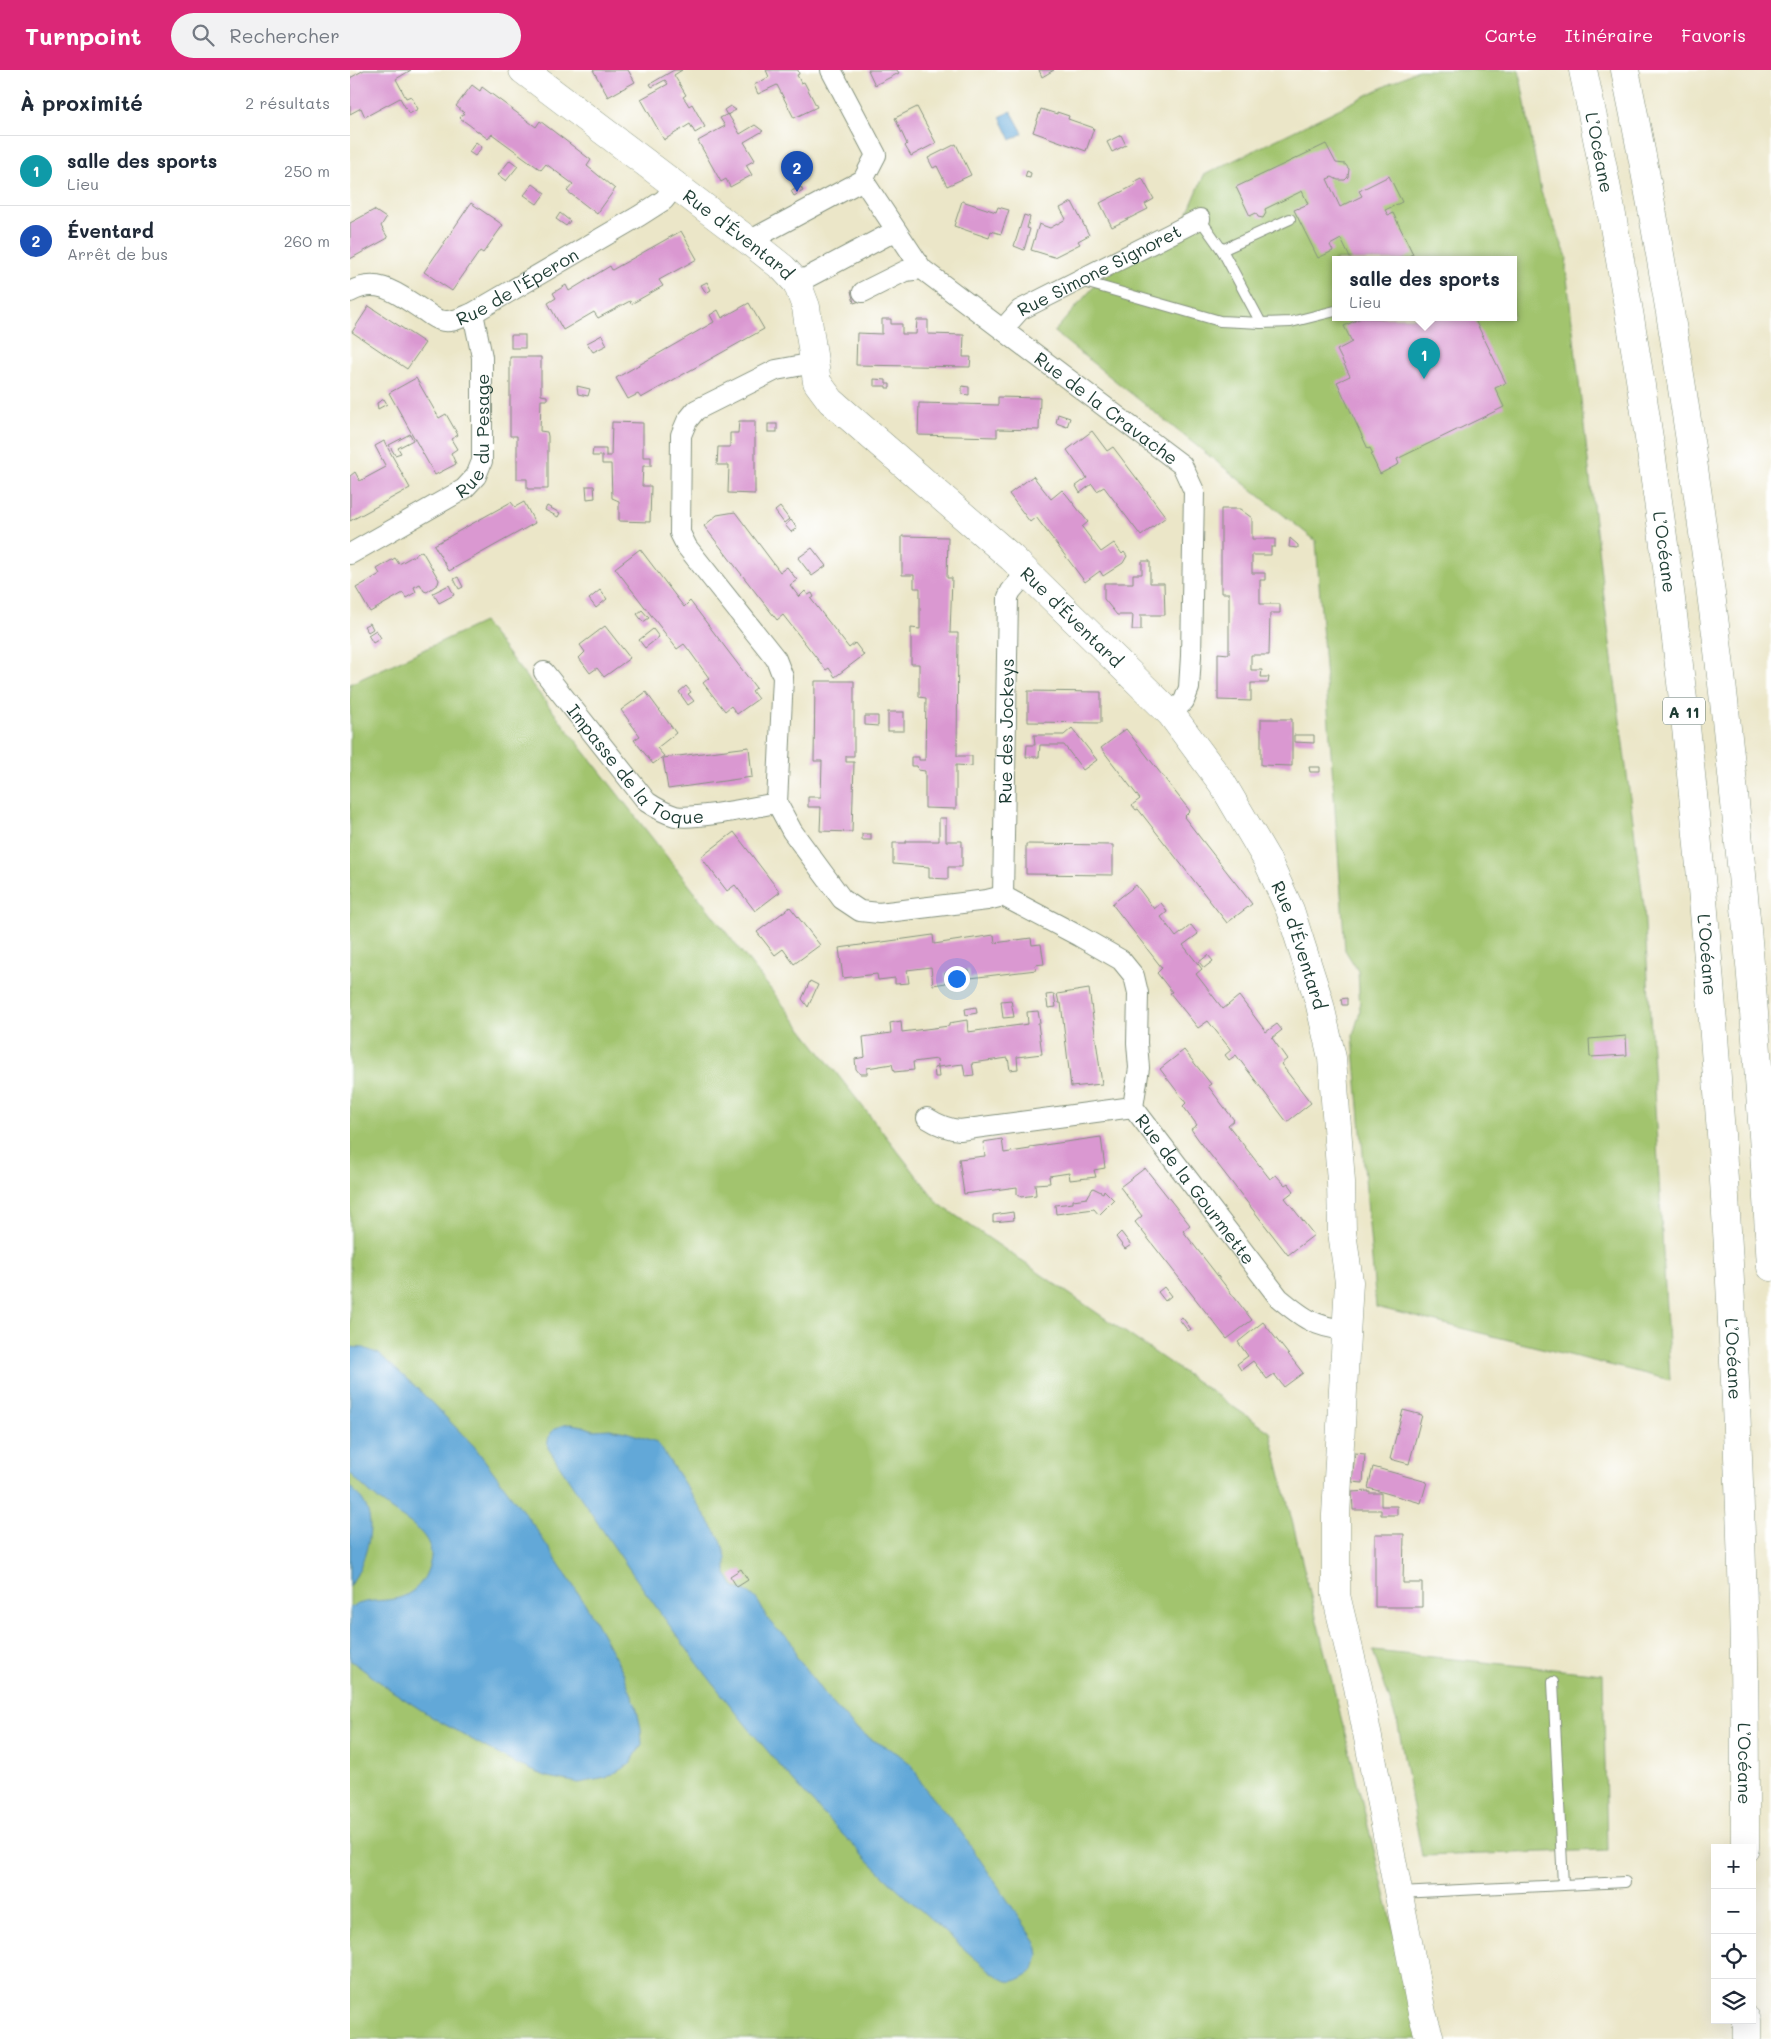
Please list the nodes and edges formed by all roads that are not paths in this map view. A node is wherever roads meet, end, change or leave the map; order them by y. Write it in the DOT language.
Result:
graph roads {
  1 [pos="523,70"];
  2 [pos="831,70"];
  3 [pos="1583,70"];
  4 [pos="1625,70"];
  5 [pos="863,180"];
  6 [pos="675,186"];
  7 [pos="1200,219"];
  8 [pos="1290,219"];
  9 [pos="895,231"];
  10 [pos="749,241"];
  11 [pos="1222,250"];
  12 [pos="922,269"];
  13 [pos="1080,281"];
  14 [pos="797,283"];
  15 [pos="350,292"];
  16 [pos="864,292"];
  17 [pos="1332,312"];
  18 [pos="473,313"];
  19 [pos="1261,323"];
  20 [pos="1003,329"];
  21 [pos="814,362"];
  22 [pos="350,554"];
  23 [pos="1028,572"];
  24 [pos="544,672"];
  25 [pos="1170,714"];
  26 [pos="777,803"];
  27 [pos="1003,896"];
  28 [pos="1133,1107"];
  29 [pos="927,1118"];
  30 [pos="1771,1267"];
  31 [pos="1346,1330"];
  32 [pos="1553,1682"];
  33 [pos="1745,1844"];
  34 [pos="1625,1882"];
  35 [pos="1563,1885"];
  36 [pos="1399,1893"];
  37 [pos="1747,2024"];
  38 [pos="1430,2039"];
  39 [pos="1747,2039"];
  1 -- 6 [label="main road, Rue d'Éventard"];
  2 -- 5 [label="street"];
  3 -- 33 [label="main road, L’Océane / A 11"];
  4 -- 30 [label="main road, A 11"];
  5 -- 9 [label="street, Rue de la Cravache"];
  5 -- 10 [label="street"];
  6 -- 10 [label="main road, Rue d'Éventard"];
  6 -- 18 [label="street, Rue de l'Éperon"];
  7 -- 11 [label="lane"];
  7 -- 13 [label="street, Rue Simone Signoret"];
  8 -- 11 [label="lane"];
  9 -- 12 [label="street, Rue de la Cravache"];
  9 -- 14 [label="street"];
  10 -- 14 [label="main road, Rue d'Éventard"];
  11 -- 19 [label="lane"];
  12 -- 16 [label="street"];
  12 -- 20 [label="street, Rue de la Cravache"];
  13 -- 19 [label="lane"];
  13 -- 20 [label="street, Rue Simone Signoret"];
  14 -- 21 [label="main road, Rue d'Éventard"];
  15 -- 18 [label="street, Rue de l'Éperon"];
  17 -- 19 [label="lane"];
  18 -- 22 [label="street, Rue du Pesage"];
  20 -- 25 [label="street, Rue de la Cravache"];
  21 -- 23 [label="main road, Rue d'Éventard"];
  21 -- 26 [label="street"];
  23 -- 25 [label="main road, Rue d'Éventard"];
  23 -- 27 [label="street, Rue des Jockeys"];
  24 -- 26 [label="street, Impasse de la Toque"];
  25 -- 31 [label="main road, Rue d'Éventard"];
  26 -- 27 [label="street"];
  27 -- 28 [label="street, Rue de la Gourmette"];
  28 -- 29 [label="street"];
  28 -- 31 [label="street, Rue de la Gourmette"];
  31 -- 36 [label="main road, Rue d'Éventard"];
  32 -- 35 [label="lane"];
  34 -- 35 [label="lane"];
  35 -- 36 [label="lane"];
  36 -- 38 [label="main road, Rue d'Éventard"];
  37 -- 39 [label="main road"];
}
